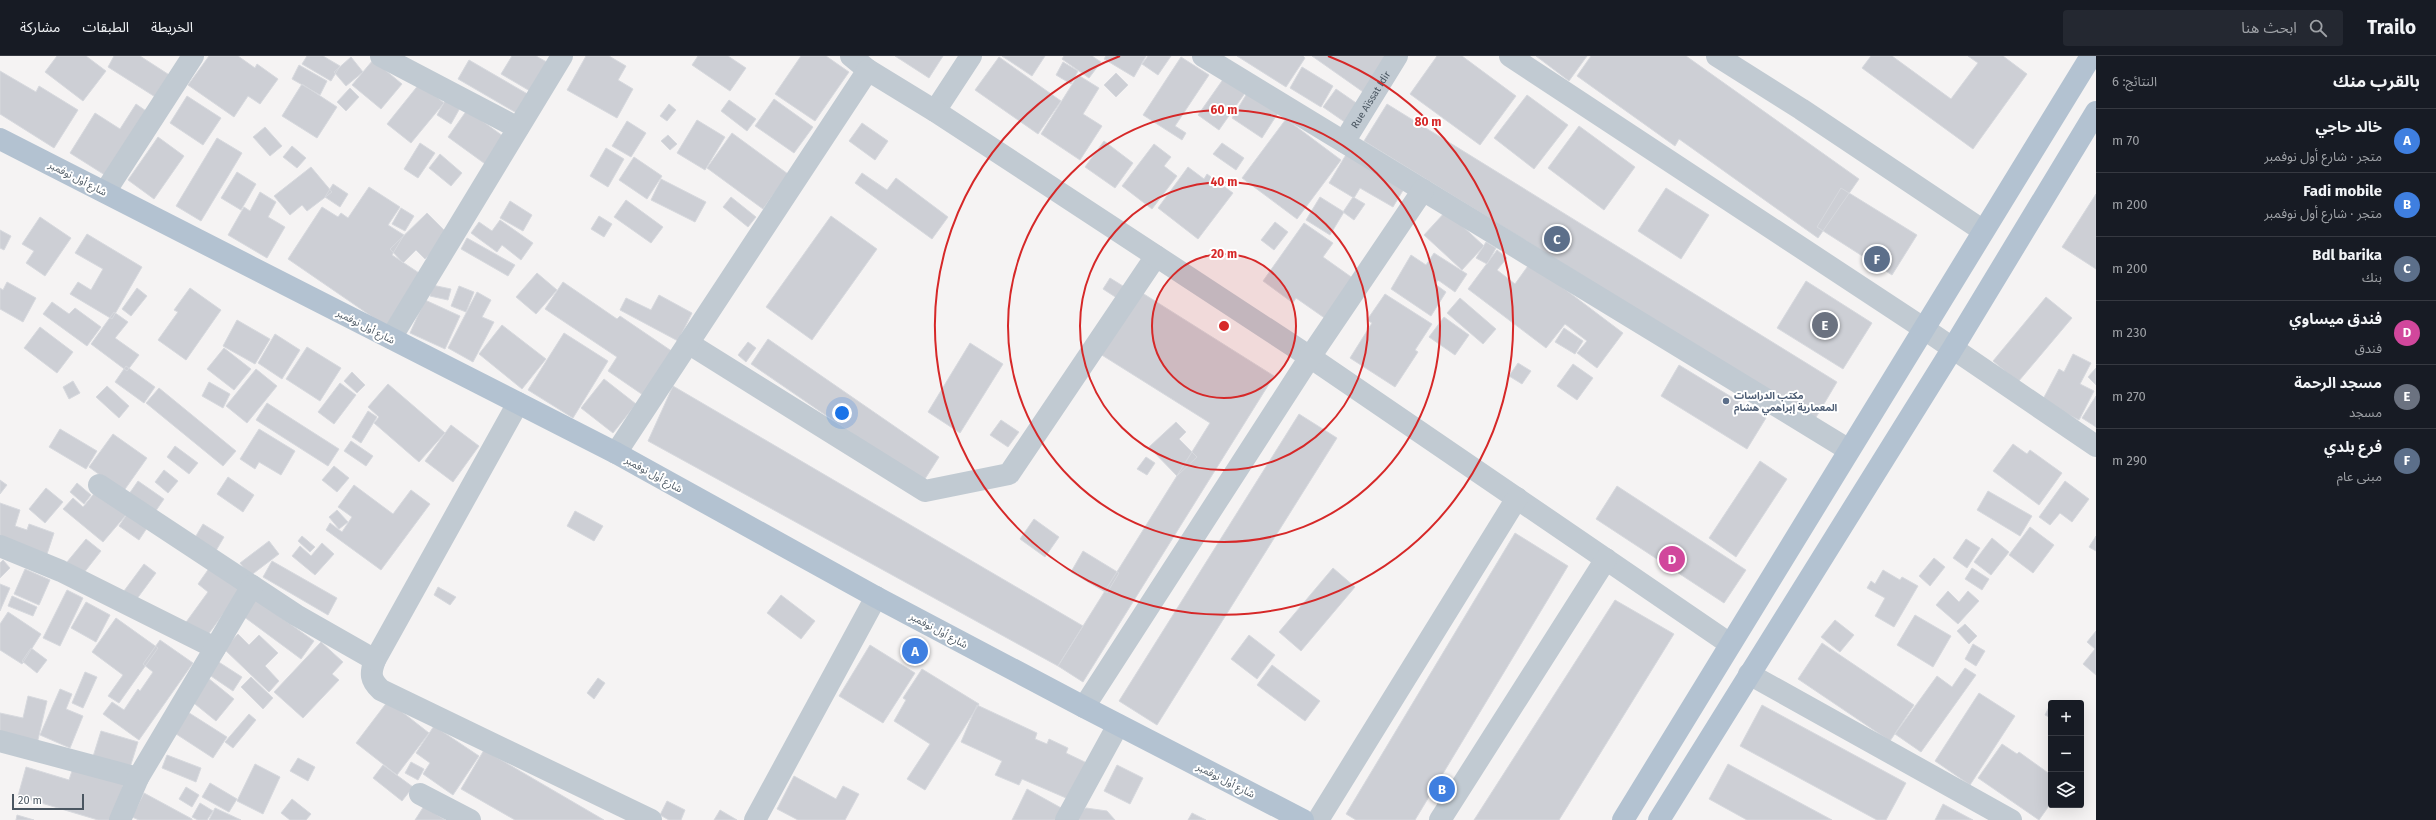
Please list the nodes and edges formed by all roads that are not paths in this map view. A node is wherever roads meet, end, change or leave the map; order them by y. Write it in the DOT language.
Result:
graph roads {
  1 [pos="193,56"];
  2 [pos="381,56"];
  3 [pos="562,56"];
  4 [pos="851,56"];
  5 [pos="971,56"];
  6 [pos="1204,56"];
  7 [pos="1397,56"];
  8 [pos="1510,56"];
  9 [pos="1717,56"];
  10 [pos="2091,56"];
  11 [pos="868,70"];
  12 [pos="936,112"];
  13 [pos="2096,112"];
  14 [pos="518,128"];
  15 [pos="0,138"];
  16 [pos="1344,142"];
  17 [pos="1423,190"];
  18 [pos="104,192"];
  19 [pos="1982,230"];
  20 [pos="1156,256"];
  21 [pos="1924,328"];
  22 [pos="391,338"];
  23 [pos="688,343"];
  24 [pos="1953,348"];
  25 [pos="1310,357"];
  26 [pos="518,403"];
  27 [pos="2096,446"];
  28 [pos="1849,450"];
  29 [pos="616,453"];
  30 [pos="99,485"];
  31 [pos="1517,498"];
  32 [pos="0,546"];
  33 [pos="1606,559"];
  34 [pos="252,586"];
  35 [pos="876,597"];
  36 [pos="1730,644"];
  37 [pos="215,648"];
  38 [pos="375,660"];
  39 [pos="1749,674"];
  40 [pos="1084,707"];
  41 [pos="1118,725"];
  42 [pos="0,741"];
  43 [pos="138,778"];
  44 [pos="420,794"];
  45 [pos="1662,819"];
  46 [pos="120,820"];
  47 [pos="470,820"];
  48 [pos="651,820"];
  49 [pos="755,820"];
  50 [pos="1066,820"];
  51 [pos="1303,820"];
  52 [pos="1318,820"];
  53 [pos="1440,820"];
  54 [pos="1624,820"];
  55 [pos="2011,820"];
  1 -- 18 [label="street"];
  2 -- 14 [label="street"];
  3 -- 14 [label="street"];
  4 -- 11 [label="street"];
  5 -- 12 [label="street"];
  6 -- 16 [label="street"];
  7 -- 16 [label="street, Rue Aïssat Idir"];
  8 -- 21 [label="street"];
  9 -- 19 [label="street"];
  10 -- 19 [label="main road"];
  11 -- 12 [label="street"];
  11 -- 23 [label="street"];
  12 -- 20 [label="street"];
  13 -- 24 [label="main road"];
  14 -- 22 [label="street"];
  15 -- 18 [label="main road, شارع أول نوفمبر"];
  16 -- 17 [label="street"];
  17 -- 25 [label="street"];
  17 -- 28 [label="street"];
  18 -- 22 [label="main road, شارع أول نوفمبر"];
  19 -- 21 [label="main road"];
  20 -- 23 [label="street"];
  20 -- 25 [label="street"];
  21 -- 24 [label="street"];
  21 -- 28 [label="main road"];
  22 -- 26 [label="main road, شارع أول نوفمبر"];
  23 -- 29 [label="street"];
  24 -- 27 [label="street"];
  24 -- 39 [label="main road"];
  25 -- 31 [label="street"];
  25 -- 40 [label="street"];
  26 -- 29 [label="main road, شارع أول نوفمبر"];
  26 -- 38 [label="street"];
  28 -- 36 [label="main road"];
  29 -- 35 [label="main road, شارع أول نوفمبر"];
  30 -- 34 [label="street"];
  31 -- 33 [label="street"];
  31 -- 52 [label="street"];
  32 -- 37 [label="street"];
  33 -- 36 [label="street"];
  33 -- 53 [label="street"];
  34 -- 37 [label="street"];
  34 -- 38 [label="street"];
  35 -- 40 [label="main road, شارع أول نوفمبر"];
  35 -- 49 [label="street"];
  36 -- 54 [label="main road"];
  37 -- 43 [label="street"];
  38 -- 48 [label="street"];
  39 -- 45 [label="main road"];
  39 -- 55 [label="street"];
  40 -- 41 [label="main road, شارع أول نوفمبر"];
  41 -- 50 [label="street"];
  41 -- 51 [label="main road, شارع أول نوفمبر"];
  42 -- 43 [label="street"];
  43 -- 46 [label="street"];
  44 -- 47 [label="street"];
}
